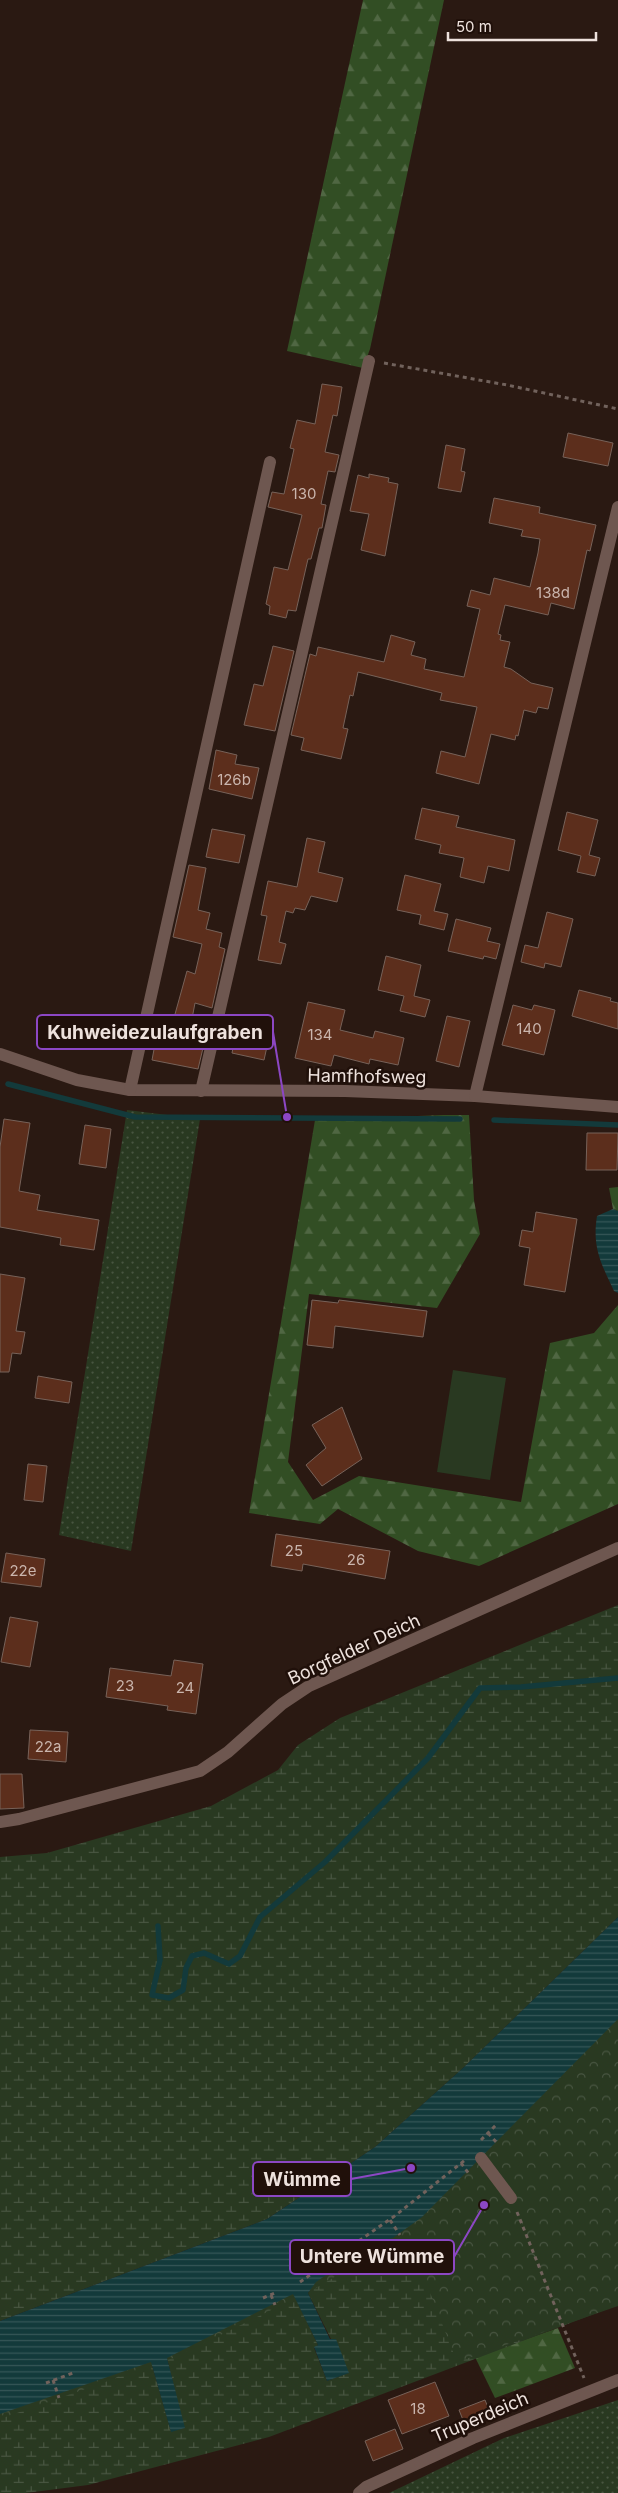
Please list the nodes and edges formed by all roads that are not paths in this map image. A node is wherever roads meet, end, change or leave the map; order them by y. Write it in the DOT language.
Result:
graph roads {
  1 [pos="369,361"];
  2 [pos="270,462"];
  3 [pos="618,507"];
  4 [pos="0,1054"];
  5 [pos="130,1090"];
  6 [pos="201,1091"];
  7 [pos="475,1096"];
  8 [pos="618,1107"];
  9 [pos="618,1548"];
  10 [pos="0,1822"];
  11 [pos="481,2158"];
  12 [pos="511,2198"];
  13 [pos="618,2380"];
  14 [pos="359,2493"];
  1 -- 6 [label="street"];
  2 -- 5 [label="street"];
  3 -- 7 [label="street"];
  4 -- 5 [label="street, Hamfhofsweg"];
  5 -- 6 [label="street, Hamfhofsweg"];
  6 -- 7 [label="street, Hamfhofsweg"];
  7 -- 8 [label="street, Hamfhofsweg"];
  9 -- 10 [label="street, Borgfelder Deich"];
  11 -- 12 [label="street"];
  13 -- 14 [label="street, Truperdeich"];
}
